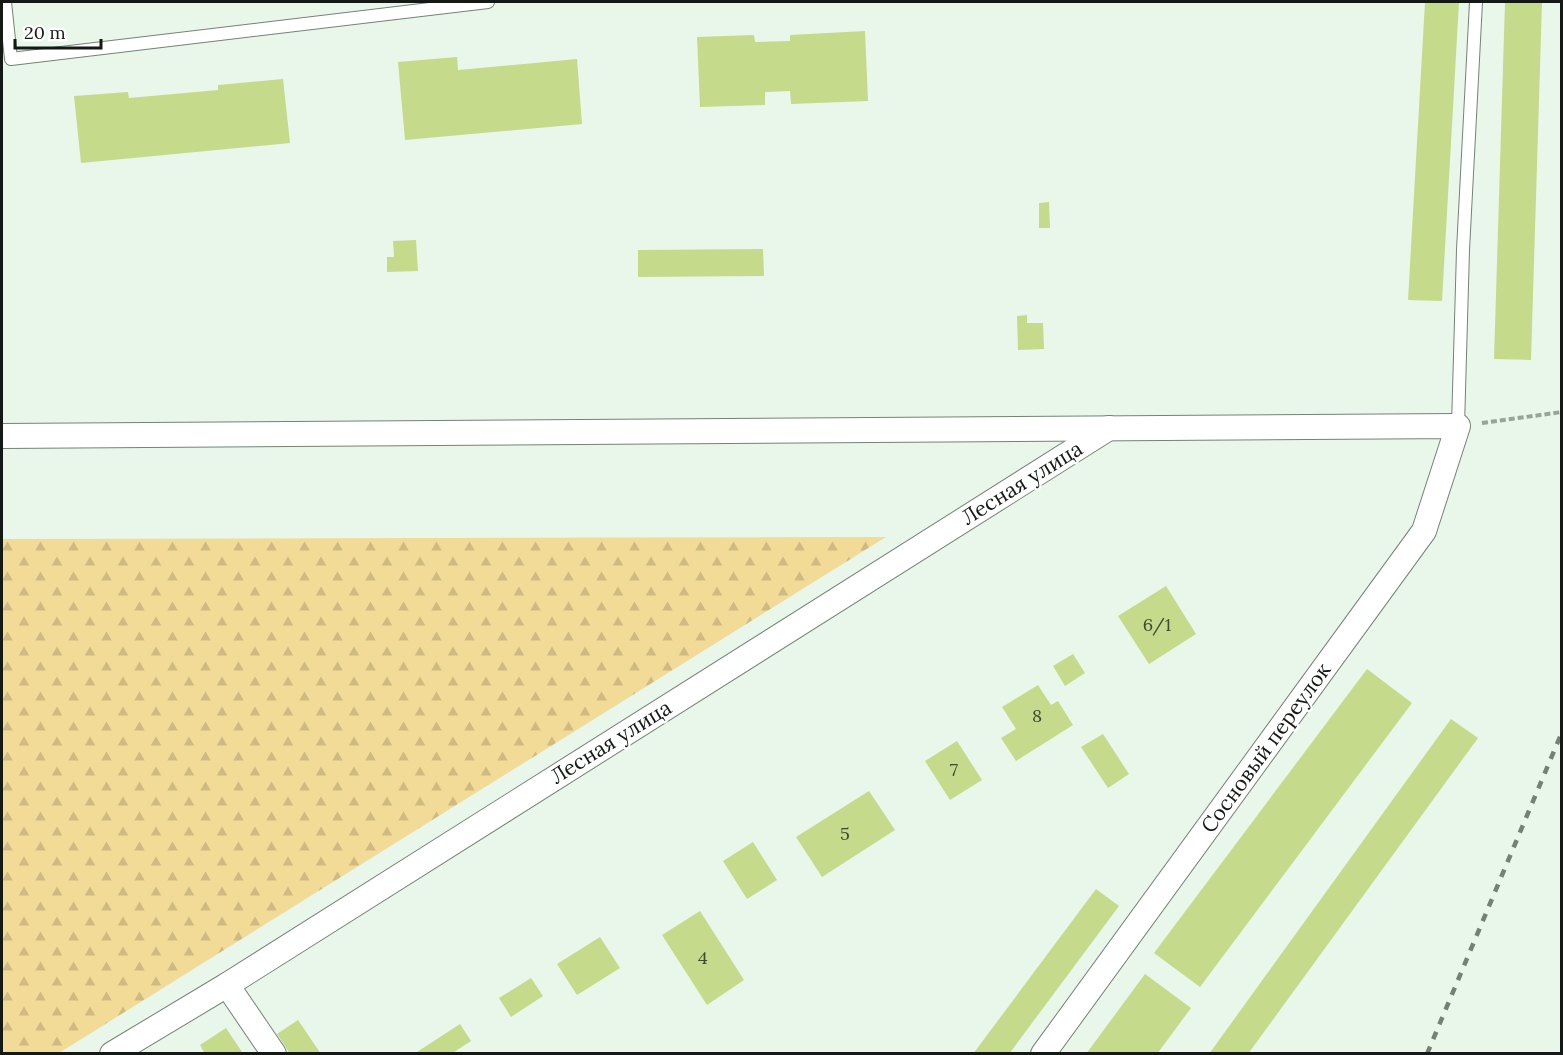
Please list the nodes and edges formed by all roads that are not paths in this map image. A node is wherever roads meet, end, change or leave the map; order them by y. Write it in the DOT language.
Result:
graph roads {
  1 [pos="5,2"];
  2 [pos="488,2"];
  3 [pos="1476,2"];
  4 [pos="1458,426"];
  5 [pos="1109,428"];
  6 [pos="2,436"];
  7 [pos="227,985"];
  8 [pos="112,1053"];
  9 [pos="274,1053"];
  10 [pos="1043,1053"];
  1 -- 2 [label="lane"];
  3 -- 4 [label="lane"];
  4 -- 5 [label="street"];
  4 -- 10 [label="street, Сосновый переулок"];
  5 -- 6 [label="street"];
  5 -- 7 [label="street, Лесная улица"];
  7 -- 8 [label="street, Лесная улица"];
  7 -- 9 [label="street"];
}
